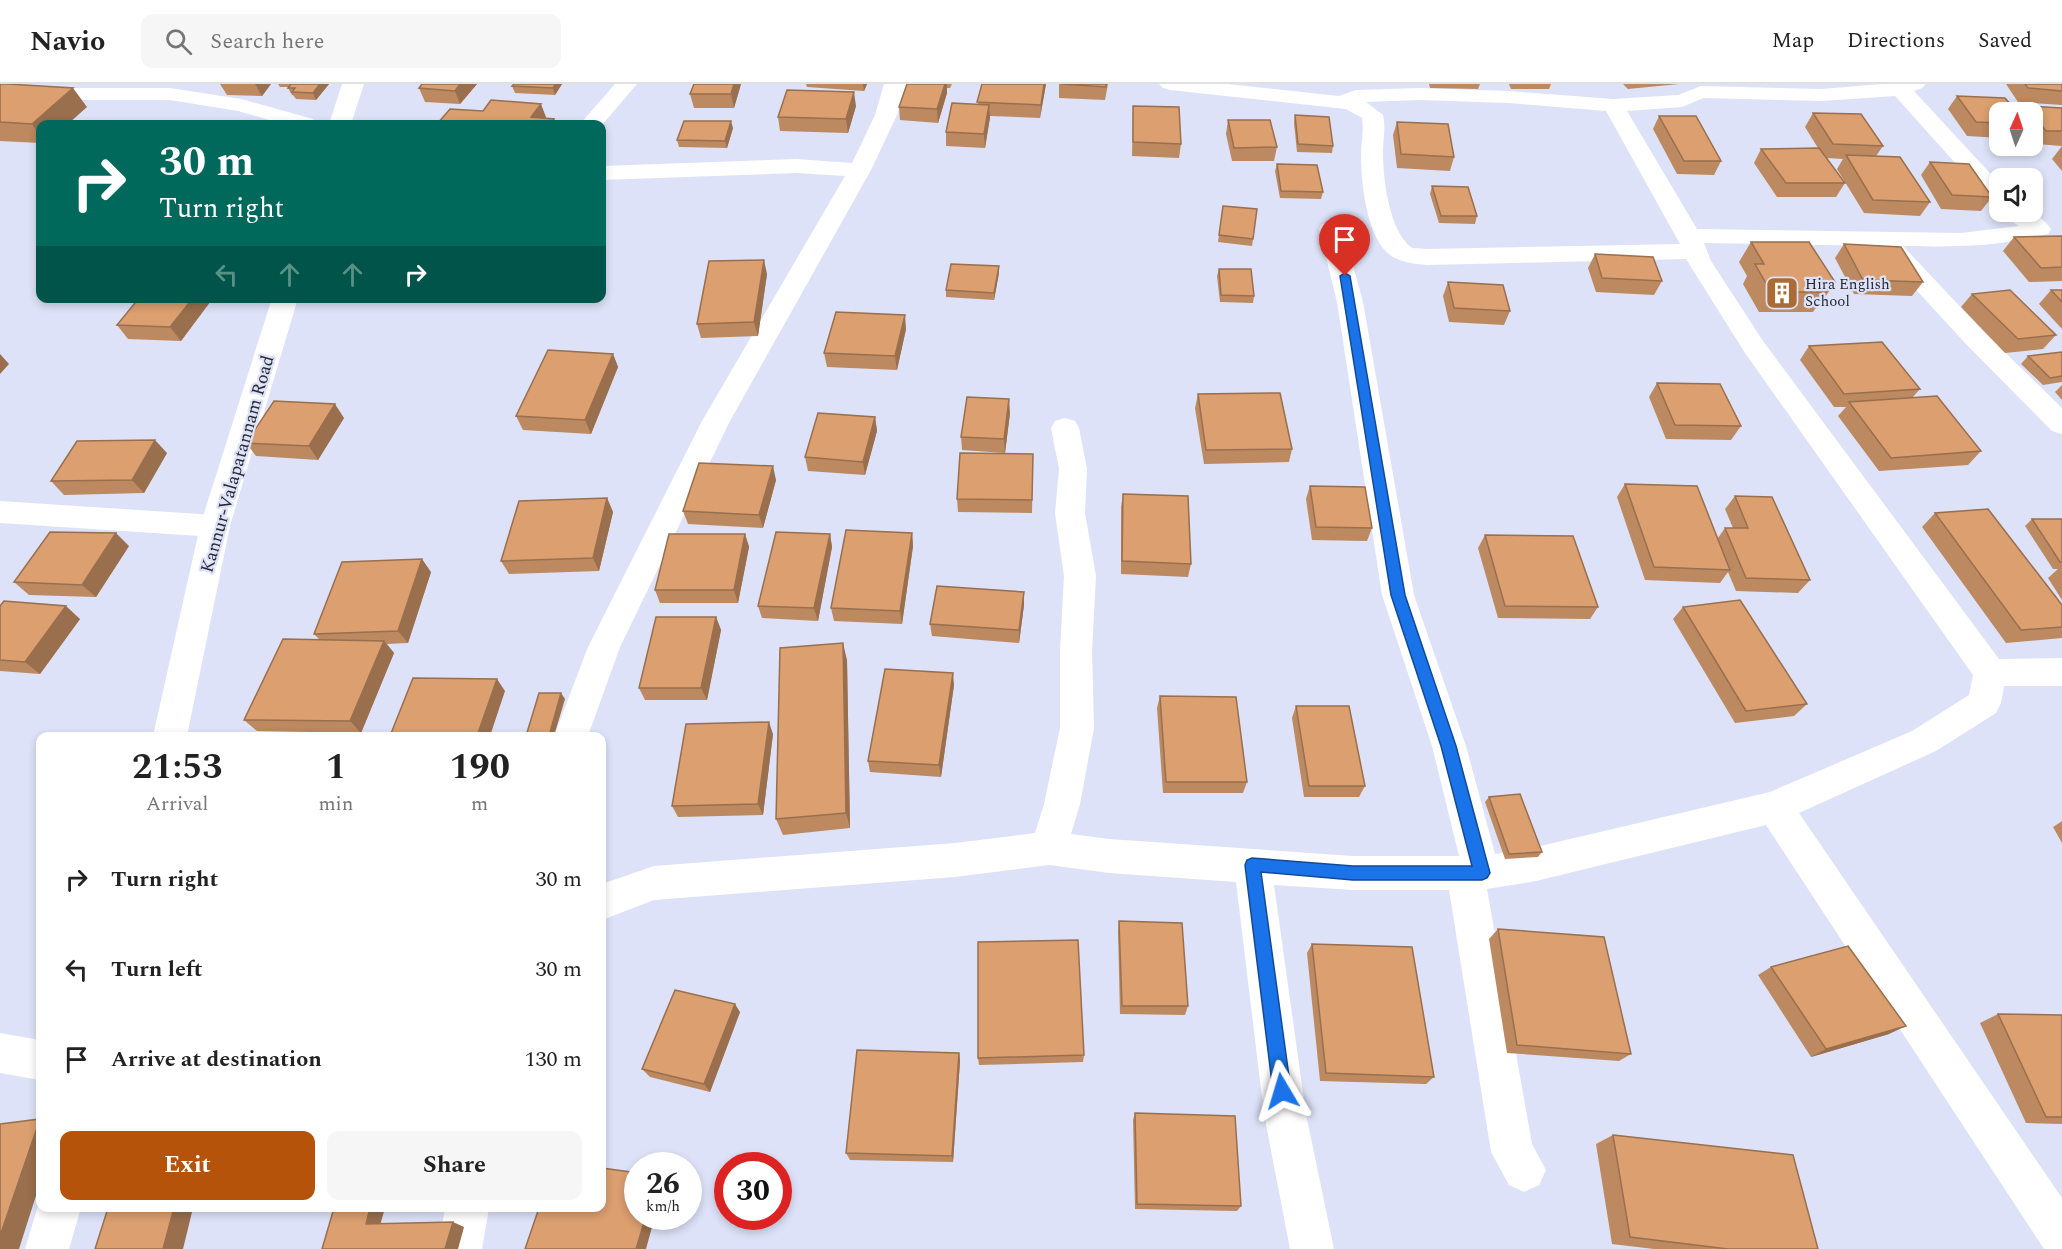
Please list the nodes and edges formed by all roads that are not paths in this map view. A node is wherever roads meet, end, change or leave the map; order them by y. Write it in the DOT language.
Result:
graph roads {
  1 [pos="353,84"];
  2 [pos="626,84"];
  3 [pos="895,84"];
  4 [pos="1170,84"];
  5 [pos="1908,87"];
  6 [pos="1695,89"];
  7 [pos="1496,90"];
  8 [pos="1819,90"];
  9 [pos="1351,93"];
  10 [pos="0,94"];
  11 [pos="1613,105"];
  12 [pos="292,120"];
  13 [pos="341,120"];
  14 [pos="594,120"];
  15 [pos="860,170"];
  16 [pos="606,173"];
  17 [pos="1989,186"];
  18 [pos="2050,227"];
  19 [pos="1331,229"];
  20 [pos="1882,238"];
  21 [pos="1692,244"];
  22 [pos="283,303"];
  23 [pos="2062,424"];
  24 [pos="1065,428"];
  25 [pos="0,512"];
  26 [pos="215,526"];
  27 [pos="2062,672"];
  28 [pos="1990,673"];
  29 [pos="171,732"];
  30 [pos="572,732"];
  31 [pos="1774,807"];
  32 [pos="1049,848"];
  33 [pos="1252,865"];
  34 [pos="1474,873"];
  35 [pos="606,901"];
  36 [pos="0,1053"];
  37 [pos="36,1059"];
  38 [pos="1524,1170"];
  39 [pos="58,1212"];
  40 [pos="466,1212"];
  41 [pos="2062,1238"];
  42 [pos="47,1249"];
  43 [pos="460,1249"];
  44 [pos="1312,1249"];
  1 -- 13 [label="street"];
  2 -- 14 [label="street"];
  3 -- 15 [label="street"];
  4 -- 9 [label="street"];
  5 -- 8 [label="street"];
  5 -- 17 [label="street"];
  6 -- 8 [label="street"];
  6 -- 11 [label="street"];
  7 -- 9 [label="street"];
  7 -- 11 [label="street"];
  9 -- 21 [label="street"];
  10 -- 12 [label="street"];
  11 -- 21 [label="street"];
  15 -- 16 [label="street"];
  15 -- 30 [label="street"];
  18 -- 20 [label="street"];
  19 -- 34 [label="street"];
  20 -- 21 [label="street"];
  20 -- 23 [label="street"];
  21 -- 28 [label="street"];
  22 -- 26 [label="street, Kannur-Valapatannam Road"];
  24 -- 32 [label="street"];
  25 -- 26 [label="street"];
  26 -- 29 [label="street, Kannur-Valapatannam Road"];
  27 -- 28 [label="street"];
  28 -- 31 [label="street"];
  31 -- 34 [label="street"];
  31 -- 41 [label="street"];
  32 -- 33 [label="street"];
  32 -- 35 [label="street"];
  33 -- 34 [label="street"];
  33 -- 44 [label="street"];
  34 -- 38 [label="street"];
  36 -- 37 [label="street"];
  39 -- 42 [label="street"];
  40 -- 43 [label="street"];
}
